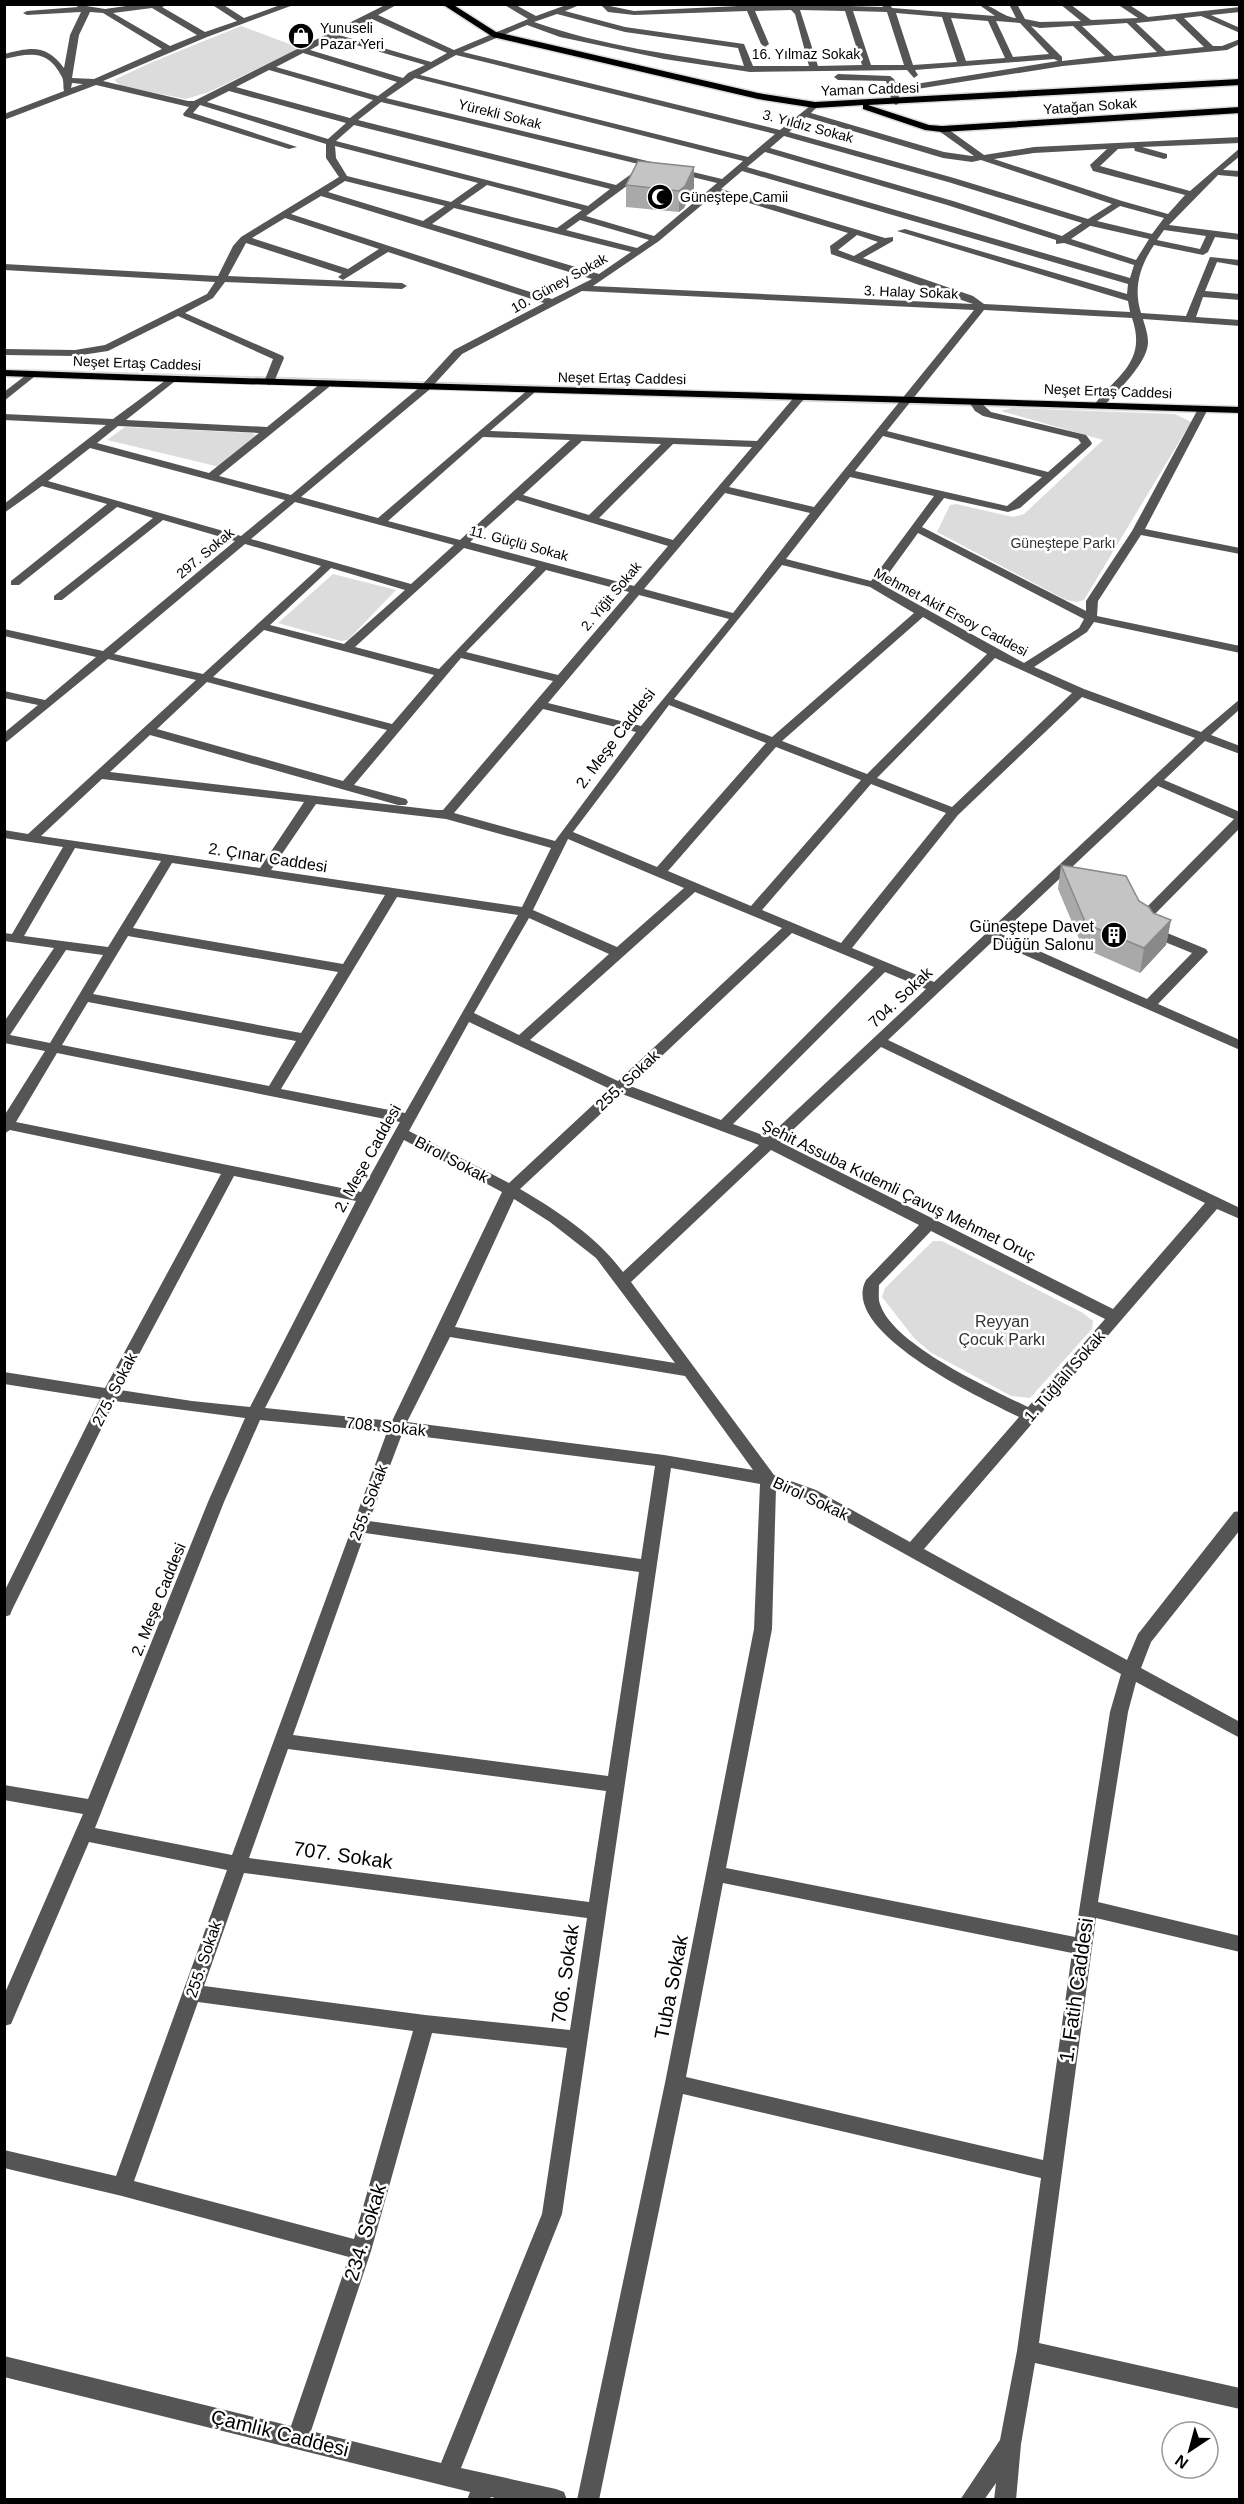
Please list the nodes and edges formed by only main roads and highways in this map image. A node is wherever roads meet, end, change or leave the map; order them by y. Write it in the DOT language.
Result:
graph roads {
  1 [pos="446,4"];
  2 [pos="1239,82"];
  3 [pos="858,104"];
  4 [pos="1239,110"];
  5 [pos="4,373"];
  6 [pos="1239,410"];
  1 -- 3 [label="main road, Yaman Caddesi"];
  2 -- 3 [label="main road, Yaman Caddesi"];
  3 -- 4 [label="main road, Yatağan Sokak"];
  5 -- 6 [label="main road, Neşet Ertaş Caddesi"];
}
